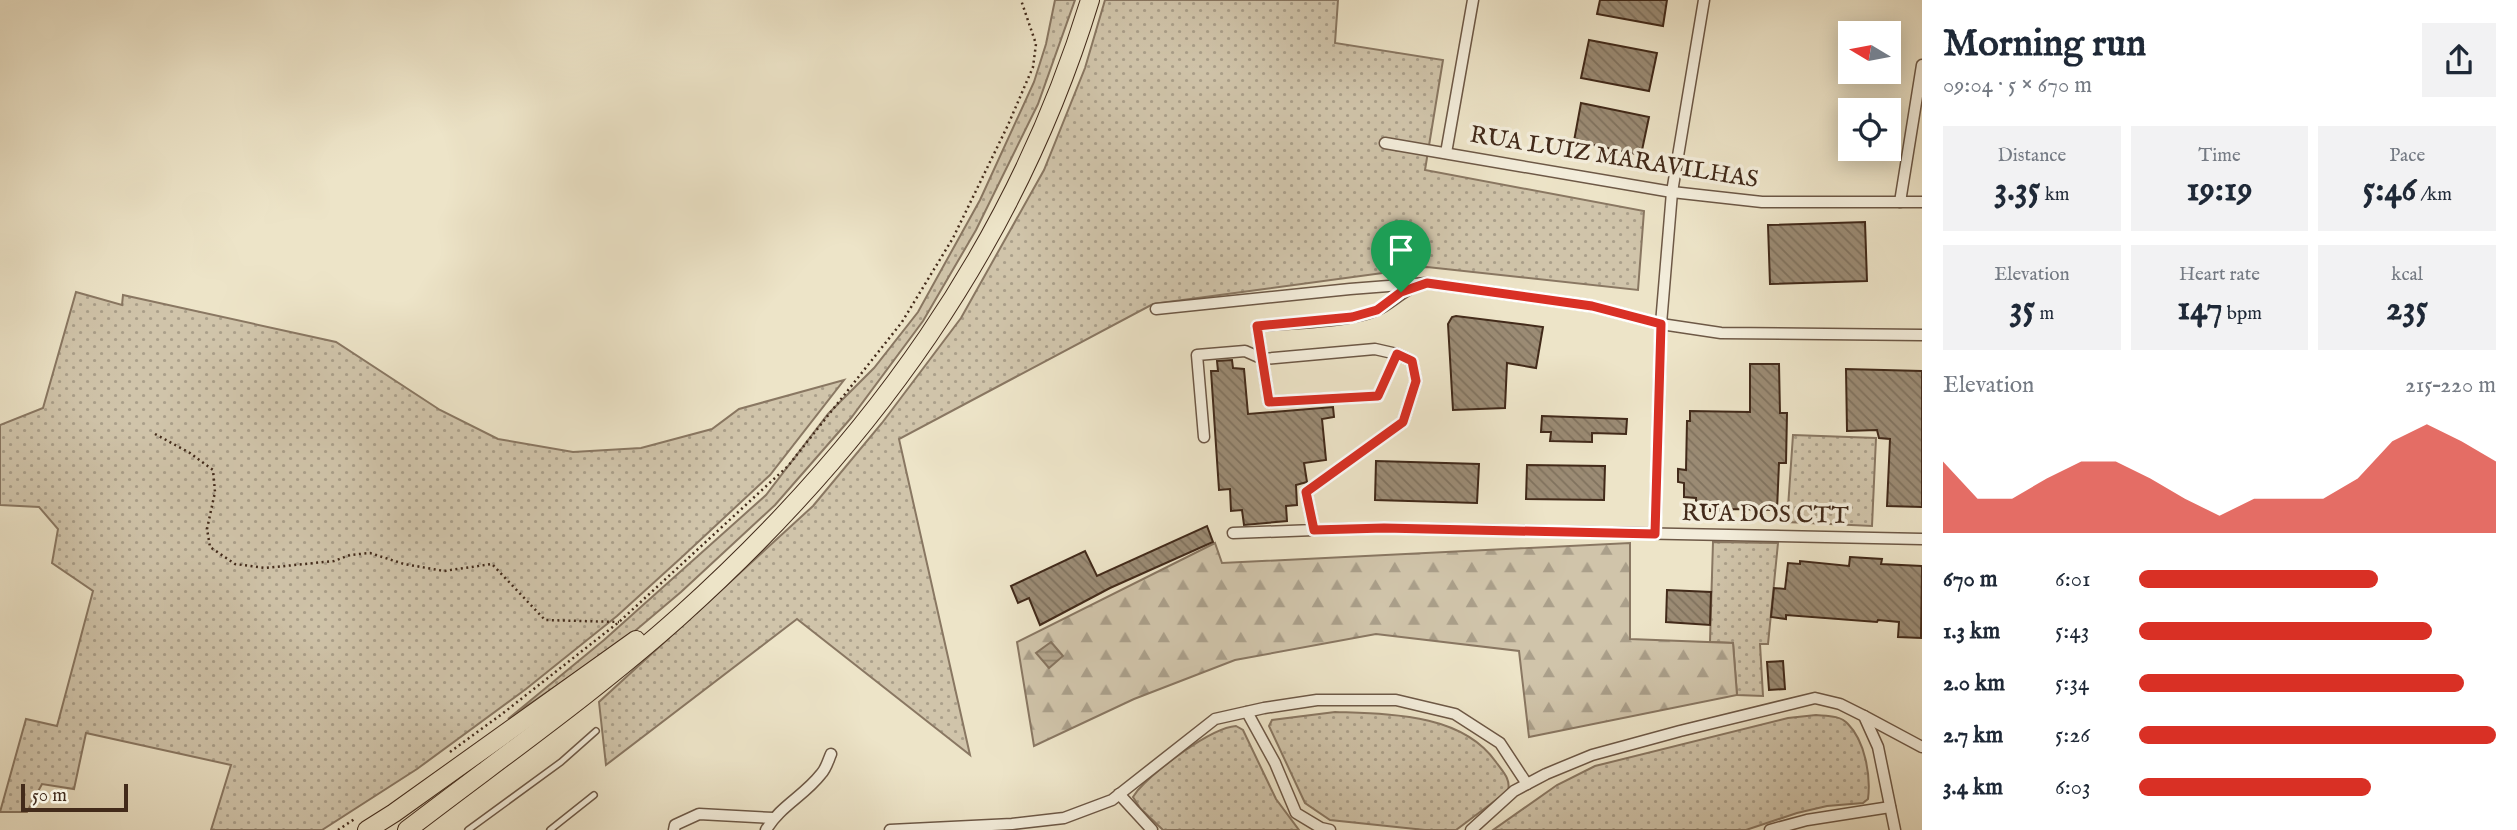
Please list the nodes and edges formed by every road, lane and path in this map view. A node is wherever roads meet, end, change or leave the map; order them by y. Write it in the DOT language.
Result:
graph roads {
  1 [pos="1021,0"];
  2 [pos="1090,0"];
  3 [pos="1473,0"];
  4 [pos="1704,0"];
  5 [pos="1922,65"];
  6 [pos="1385,143"];
  7 [pos="1446,153"];
  8 [pos="1672,192"];
  9 [pos="1899,202"];
  10 [pos="1922,202"];
  11 [pos="1427,283"];
  12 [pos="1156,309"];
  13 [pos="1661,324"];
  14 [pos="1922,335"];
  15 [pos="1397,354"];
  16 [pos="1263,359"];
  17 [pos="155,434"];
  18 [pos="1204,437"];
  19 [pos="1314,530"];
  20 [pos="1233,533"];
  21 [pos="1655,534"];
  22 [pos="1922,539"];
  23 [pos="680,612"];
  24 [pos="619,622"];
  25 [pos="1247,712"];
  26 [pos="1864,716"];
  27 [pos="596,731"];
  28 [pos="1922,747"];
  29 [pos="449,752"];
  30 [pos="831,754"];
  31 [pos="1527,784"];
  32 [pos="1119,794"];
  33 [pos="594,795"];
  34 [pos="1889,807"];
  35 [pos="774,818"];
  36 [pos="362,824"];
  37 [pos="1474,829"];
  38 [pos="338,830"];
  39 [pos="391,830"];
  40 [pos="407,830"];
  41 [pos="421,830"];
  42 [pos="468,830"];
  43 [pos="550,830"];
  44 [pos="674,830"];
  45 [pos="766,830"];
  46 [pos="890,830"];
  47 [pos="1152,830"];
  48 [pos="1330,830"];
  49 [pos="1770,830"];
  50 [pos="1895,830"];
  1 -- 24 [label="path"];
  2 -- 23 [label="main road"];
  3 -- 7 [label="street"];
  4 -- 8 [label="street"];
  5 -- 9 [label="street"];
  6 -- 7 [label="street, RUA LUIZ MARAVILHAS"];
  7 -- 8 [label="street, RUA LUIZ MARAVILHAS"];
  8 -- 9 [label="street, RUA LUIZ MARAVILHAS"];
  8 -- 13 [label="street"];
  9 -- 10 [label="street, RUA LUIZ MARAVILHAS"];
  11 -- 12 [label="street"];
  11 -- 13 [label="street"];
  11 -- 16 [label="street"];
  13 -- 14 [label="street"];
  13 -- 21 [label="street"];
  15 -- 16 [label="street"];
  15 -- 16 [label="street"];
  15 -- 19 [label="street"];
  16 -- 18 [label="street"];
  17 -- 24 [label="path"];
  19 -- 20 [label="street, RUA DOS CTT"];
  19 -- 21 [label="street, RUA DOS CTT"];
  21 -- 22 [label="street, RUA DOS CTT"];
  23 -- 36 [label="main road"];
  23 -- 39 [label="main road"];
  23 -- 40 [label="main road"];
  23 -- 41 [label="main road"];
  24 -- 29 [label="path"];
  25 -- 31 [label="street"];
  25 -- 32 [label="street"];
  25 -- 48 [label="street"];
  26 -- 28 [label="street"];
  26 -- 31 [label="street"];
  26 -- 34 [label="street"];
  27 -- 42 [label="lane"];
  30 -- 35 [label="street"];
  31 -- 37 [label="street"];
  32 -- 46 [label="street"];
  32 -- 47 [label="street"];
  33 -- 43 [label="lane"];
  34 -- 49 [label="street"];
  34 -- 50 [label="street"];
  35 -- 44 [label="street"];
  35 -- 45 [label="street"];
  36 -- 38 [label="path"];
}
